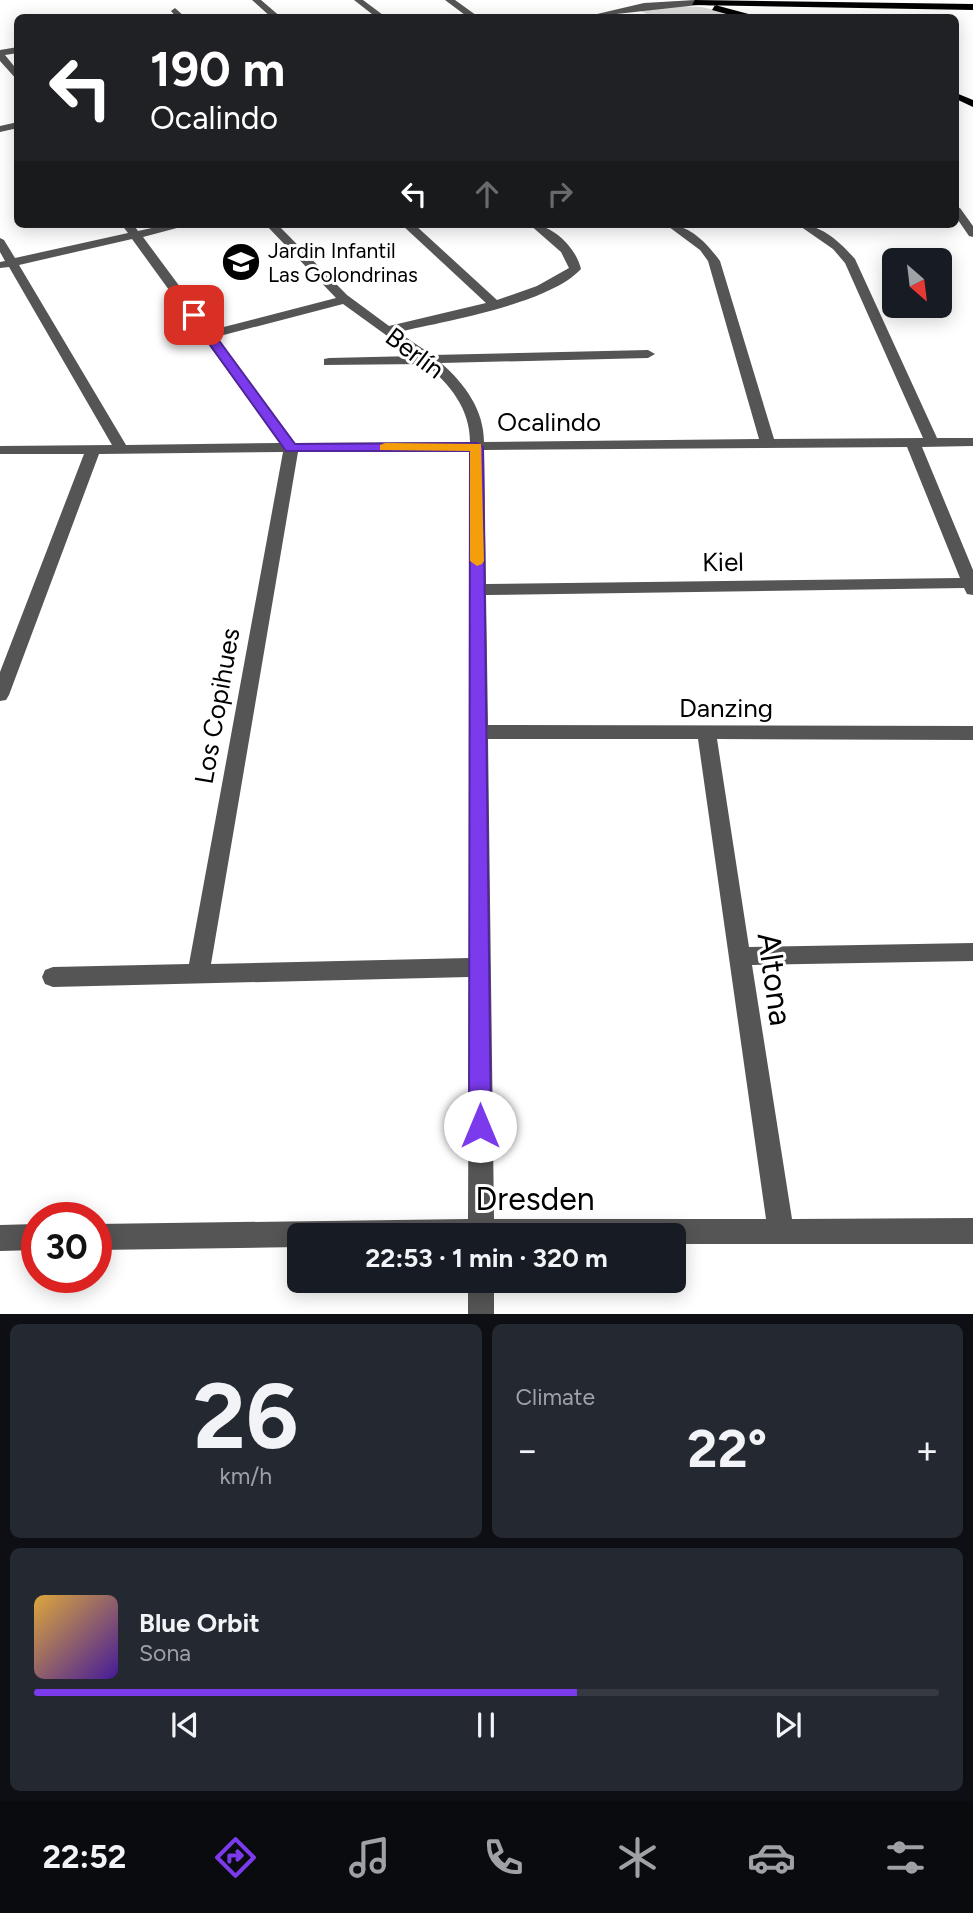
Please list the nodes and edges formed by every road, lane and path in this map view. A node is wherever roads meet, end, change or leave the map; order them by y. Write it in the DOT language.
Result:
graph roads {
  1 [pos="256,0"];
  2 [pos="358,0"];
  3 [pos="684,0"];
  4 [pos="733,1"];
  5 [pos="452,2"];
  6 [pos="467,2"];
  7 [pos="774,2"];
  8 [pos="883,2"];
  9 [pos="695,3"];
  10 [pos="973,7"];
  11 [pos="273,14"];
  12 [pos="377,14"];
  13 [pos="470,14"];
  14 [pos="606,14"];
  15 [pos="738,14"];
  16 [pos="763,14"];
  17 [pos="0,54"];
  18 [pos="14,73"];
  19 [pos="959,214"];
  20 [pos="149,228"];
  21 [pos="275,228"];
  22 [pos="411,228"];
  23 [pos="540,228"];
  24 [pos="677,228"];
  25 [pos="809,228"];
  26 [pos="131,230"];
  27 [pos="973,234"];
  28 [pos="0,242"];
  29 [pos="6,264"];
  30 [pos="344,299"];
  31 [pos="493,303"];
  32 [pos="386,331"];
  33 [pos="209,335"];
  34 [pos="648,354"];
  35 [pos="432,359"];
  36 [pos="329,362"];
  37 [pos="932,442"];
  38 [pos="973,442"];
  39 [pos="913,443"];
  40 [pos="768,444"];
  41 [pos="477,447"];
  42 [pos="291,448"];
  43 [pos="0,450"];
  44 [pos="93,450"];
  45 [pos="122,450"];
  46 [pos="971,587"];
  47 [pos="477,590"];
  48 [pos="0,695"];
  49 [pos="478,732"];
  50 [pos="973,733"];
  51 [pos="707,734"];
  52 [pos="973,952"];
  53 [pos="740,956"];
  54 [pos="479,967"];
  55 [pos="198,973"];
  56 [pos="53,976"];
  57 [pos="481,1223"];
  58 [pos="973,1231"];
  59 [pos="686,1233"];
  60 [pos="781,1233"];
  61 [pos="287,1236"];
  62 [pos="21,1237"];
  63 [pos="112,1237"];
  64 [pos="0,1238"];
  65 [pos="481,1293"];
  66 [pos="481,1314"];
  1 -- 11 [label="street"];
  2 -- 12 [label="street"];
  3 -- 9 [label="main road"];
  4 -- 7 [label="main road"];
  4 -- 9 [label="main road"];
  5 -- 6 [label="street"];
  5 -- 13 [label="street"];
  7 -- 8 [label="main road"];
  7 -- 16 [label="main road"];
  8 -- 10 [label="main road"];
  9 -- 14 [label="street"];
  9 -- 15 [label="main road"];
  17 -- 18 [label="street"];
  19 -- 27 [label="street"];
  20 -- 26 [label="street"];
  21 -- 30 [label="street, Berlín"];
  22 -- 31 [label="street"];
  23 -- 31 [label="street"];
  24 -- 40 [label="street"];
  25 -- 37 [label="street"];
  26 -- 29 [label="street"];
  26 -- 33 [label="street"];
  28 -- 29 [label="street"];
  29 -- 45 [label="street"];
  30 -- 32 [label="street, Berlín"];
  30 -- 33 [label="street"];
  31 -- 32 [label="street"];
  32 -- 35 [label="street, Berlín"];
  33 -- 42 [label="street"];
  34 -- 35 [label="street"];
  35 -- 36 [label="street"];
  35 -- 41 [label="street, Berlín"];
  37 -- 38 [label="street, Ocalindo"];
  37 -- 39 [label="street, Ocalindo"];
  39 -- 40 [label="street, Ocalindo"];
  39 -- 46 [label="street"];
  40 -- 41 [label="street, Ocalindo"];
  41 -- 42 [label="street, Ocalindo"];
  41 -- 47 [label="street, Berlín"];
  42 -- 45 [label="street, Ocalindo"];
  42 -- 55 [label="street, Los Copihues"];
  43 -- 44 [label="street, Ocalindo"];
  44 -- 45 [label="street, Ocalindo"];
  44 -- 48 [label="street"];
  46 -- 47 [label="street, Kiel"];
  47 -- 49 [label="street, Berlín"];
  49 -- 51 [label="street, Danzing"];
  49 -- 54 [label="street, Berlín"];
  50 -- 51 [label="street, Danzing"];
  51 -- 53 [label="street, Altona"];
  52 -- 53 [label="street"];
  53 -- 60 [label="street, Altona"];
  54 -- 55 [label="street"];
  54 -- 57 [label="street, Berlín"];
  55 -- 56 [label="street"];
  58 -- 60 [label="street, Dresden"];
  59 -- 60 [label="street, Dresden"];
  61 -- 63 [label="street, Dresden"];
  62 -- 64 [label="street"];
  65 -- 66 [label="street"];
}
